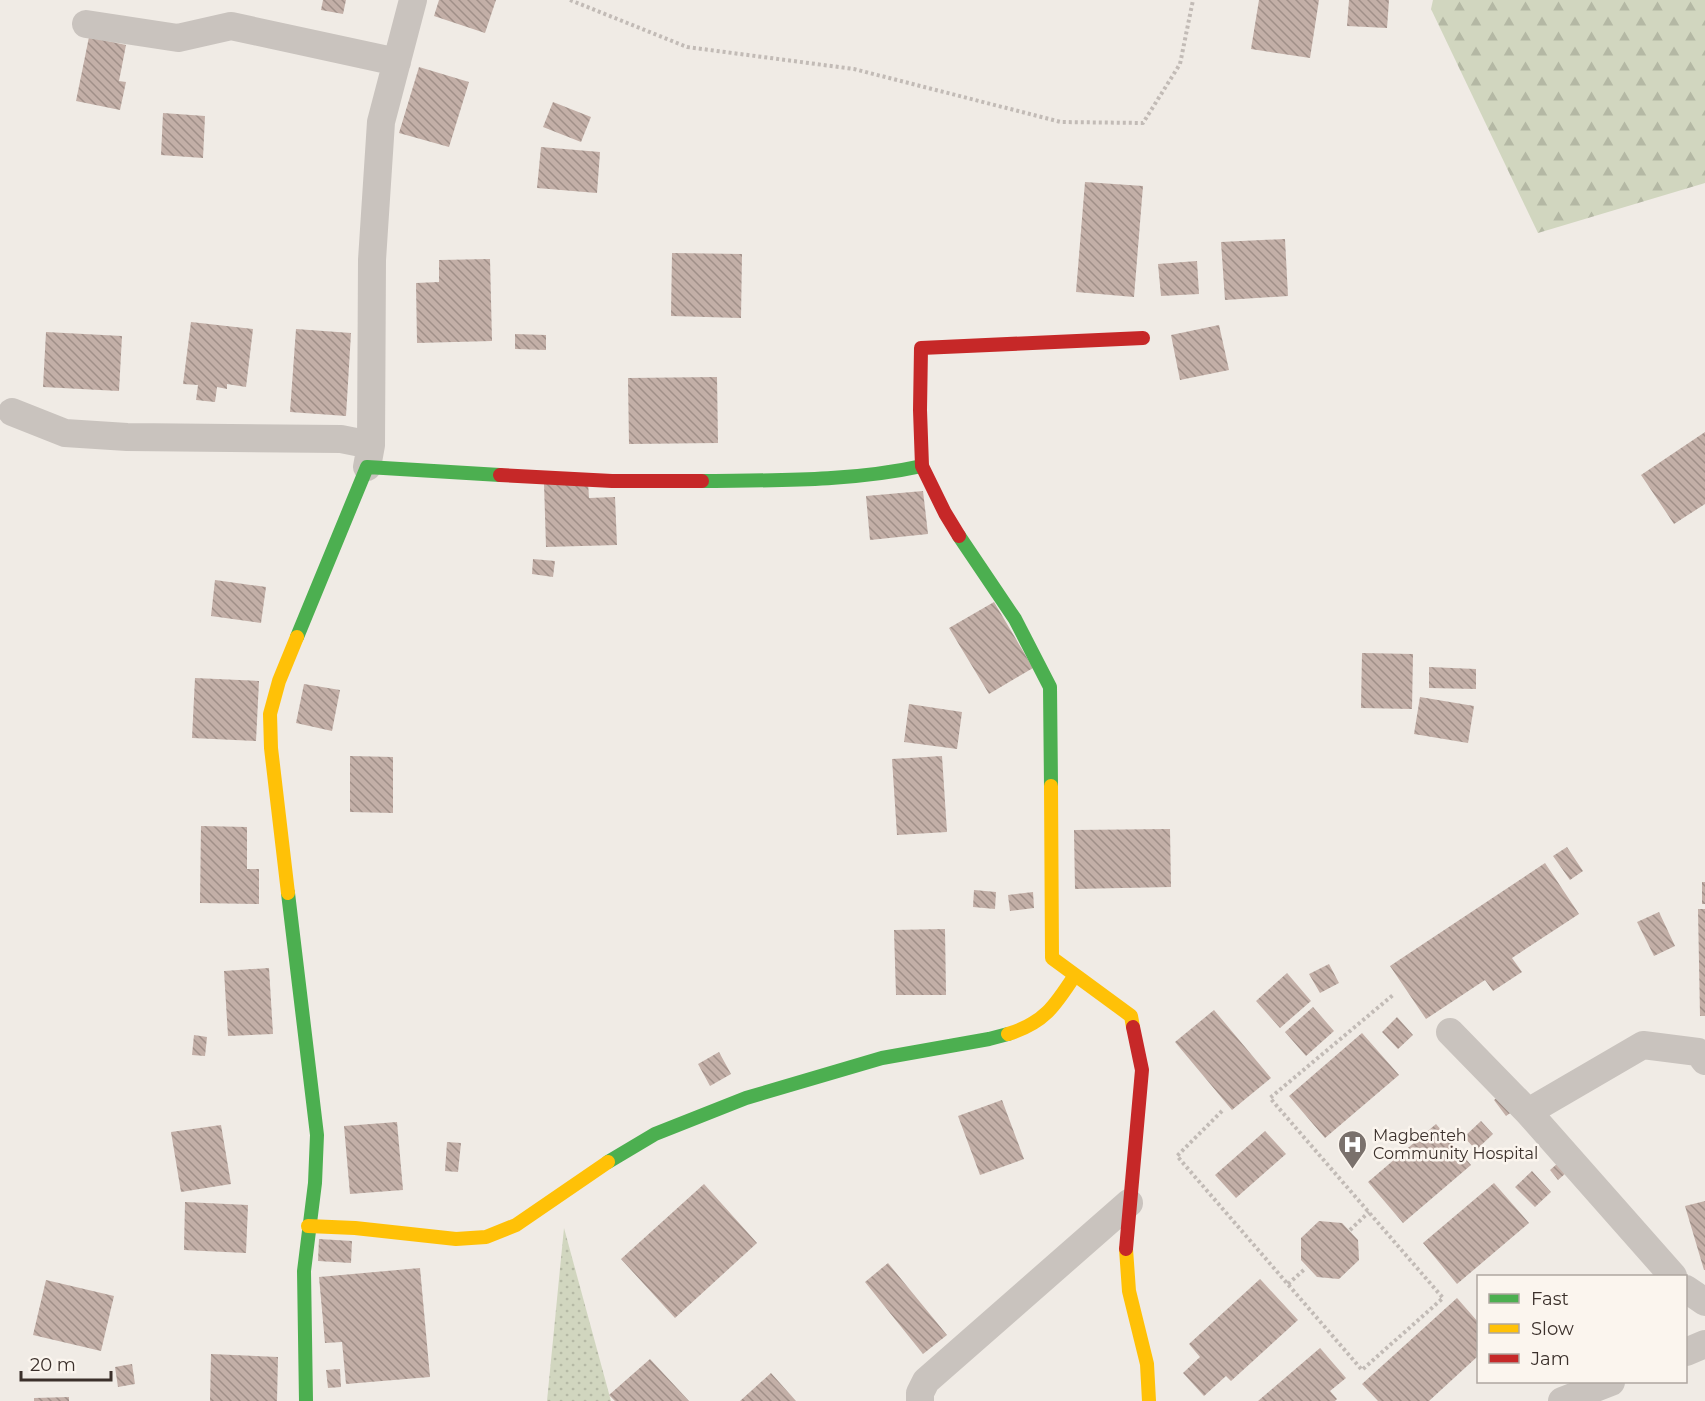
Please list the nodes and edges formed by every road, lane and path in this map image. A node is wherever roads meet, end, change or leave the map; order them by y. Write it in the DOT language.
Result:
graph roads {
  1 [pos="413,0"];
  2 [pos="570,0"];
  3 [pos="1193,0"];
  4 [pos="86,24"];
  5 [pos="397,62"];
  6 [pos="1143,338"];
  7 [pos="12,412"];
  8 [pos="369,456"];
  9 [pos="922,466"];
  10 [pos="1075,975"];
  11 [pos="1393,995"];
  12 [pos="1450,1032"];
  13 [pos="1705,1061"];
  14 [pos="1221,1111"];
  15 [pos="1528,1112"];
  16 [pos="1129,1203"];
  17 [pos="1369,1212"];
  18 [pos="308,1226"];
  19 [pos="1350,1230"];
  20 [pos="1306,1268"];
  21 [pos="1672,1275"];
  22 [pos="1288,1284"];
  23 [pos="1687,1289"];
  24 [pos="1705,1302"];
  25 [pos="1705,1344"];
  26 [pos="1687,1352"];
  27 [pos="1608,1383"];
  28 [pos="306,1401"];
  29 [pos="920,1401"];
  30 [pos="1149,1401"];
  31 [pos="1562,1401"];
  1 -- 5 [label="street"];
  2 -- 3 [label="path"];
  4 -- 5 [label="street"];
  5 -- 8 [label="street"];
  6 -- 9 [label="street"];
  7 -- 8 [label="street"];
  8 -- 9 [label="street"];
  8 -- 18 [label="street"];
  9 -- 10 [label="street"];
  10 -- 16 [label="street"];
  10 -- 18 [label="street"];
  11 -- 17 [label="path"];
  12 -- 15 [label="street"];
  13 -- 15 [label="street"];
  14 -- 22 [label="path"];
  15 -- 21 [label="street"];
  16 -- 29 [label="street"];
  16 -- 30 [label="street"];
  17 -- 19 [label="path"];
  17 -- 22 [label="path"];
  18 -- 28 [label="street"];
  20 -- 22 [label="path"];
  23 -- 24 [label="street"];
  25 -- 26 [label="street"];
  27 -- 31 [label="street"];
}
